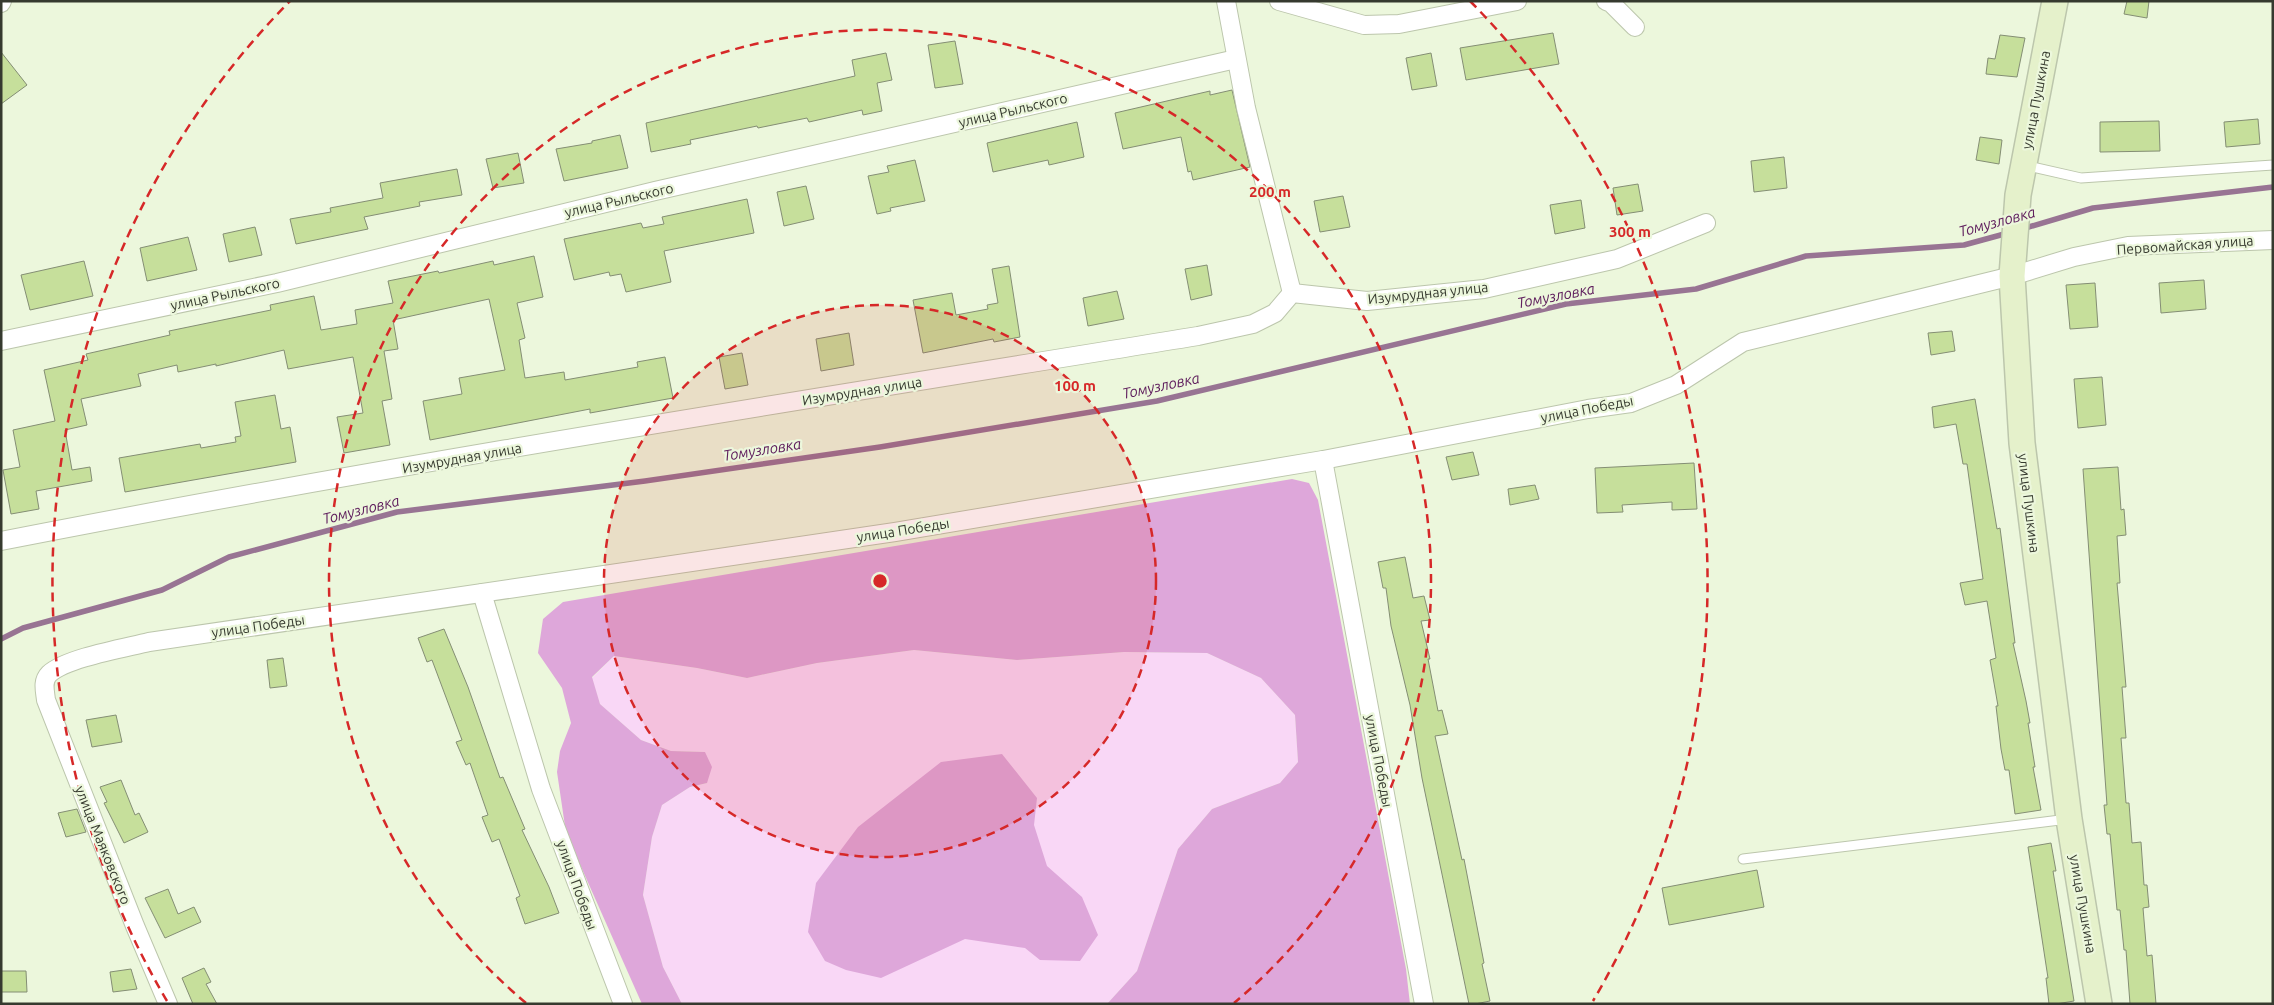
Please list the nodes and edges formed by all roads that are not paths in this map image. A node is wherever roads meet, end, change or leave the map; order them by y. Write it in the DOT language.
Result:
graph roads {
  1 [pos="1226,1"];
  2 [pos="1279,1"];
  3 [pos="1517,1"];
  4 [pos="1606,1"];
  5 [pos="2055,1"];
  6 [pos="1635,27"];
  7 [pos="1236,59"];
  8 [pos="2024,165"];
  9 [pos="2273,165"];
  10 [pos="1706,223"];
  11 [pos="2273,240"];
  12 [pos="2012,271"];
  13 [pos="1292,293"];
  14 [pos="1,341"];
  15 [pos="1323,460"];
  16 [pos="1,540"];
  17 [pos="482,593"];
  18 [pos="44,684"];
  19 [pos="2068,819"];
  20 [pos="1743,859"];
  21 [pos="168,1004"];
  22 [pos="623,1004"];
  23 [pos="1424,1004"];
  24 [pos="2100,1004"];
  1 -- 7 [label="street"];
  2 -- 3 [label="street"];
  4 -- 6 [label="street"];
  5 -- 8 [label="main road, улица Пушкина"];
  7 -- 13 [label="street"];
  7 -- 14 [label="street, улица Рыльского"];
  8 -- 9 [label="lane"];
  8 -- 12 [label="main road, улица Пушкина"];
  10 -- 13 [label="street, Изумрудная улица"];
  11 -- 12 [label="street, Первомайская улица"];
  12 -- 15 [label="street, улица Победы"];
  12 -- 19 [label="main road, улица Пушкина"];
  13 -- 16 [label="street, Изумрудная улица"];
  15 -- 17 [label="street, улица Победы"];
  15 -- 23 [label="street, улица Победы"];
  17 -- 18 [label="street, улица Победы"];
  17 -- 22 [label="street, улица Победы"];
  18 -- 21 [label="street, улица Маяковского"];
  19 -- 20 [label="lane"];
  19 -- 24 [label="main road, улица Пушкина"];
}
